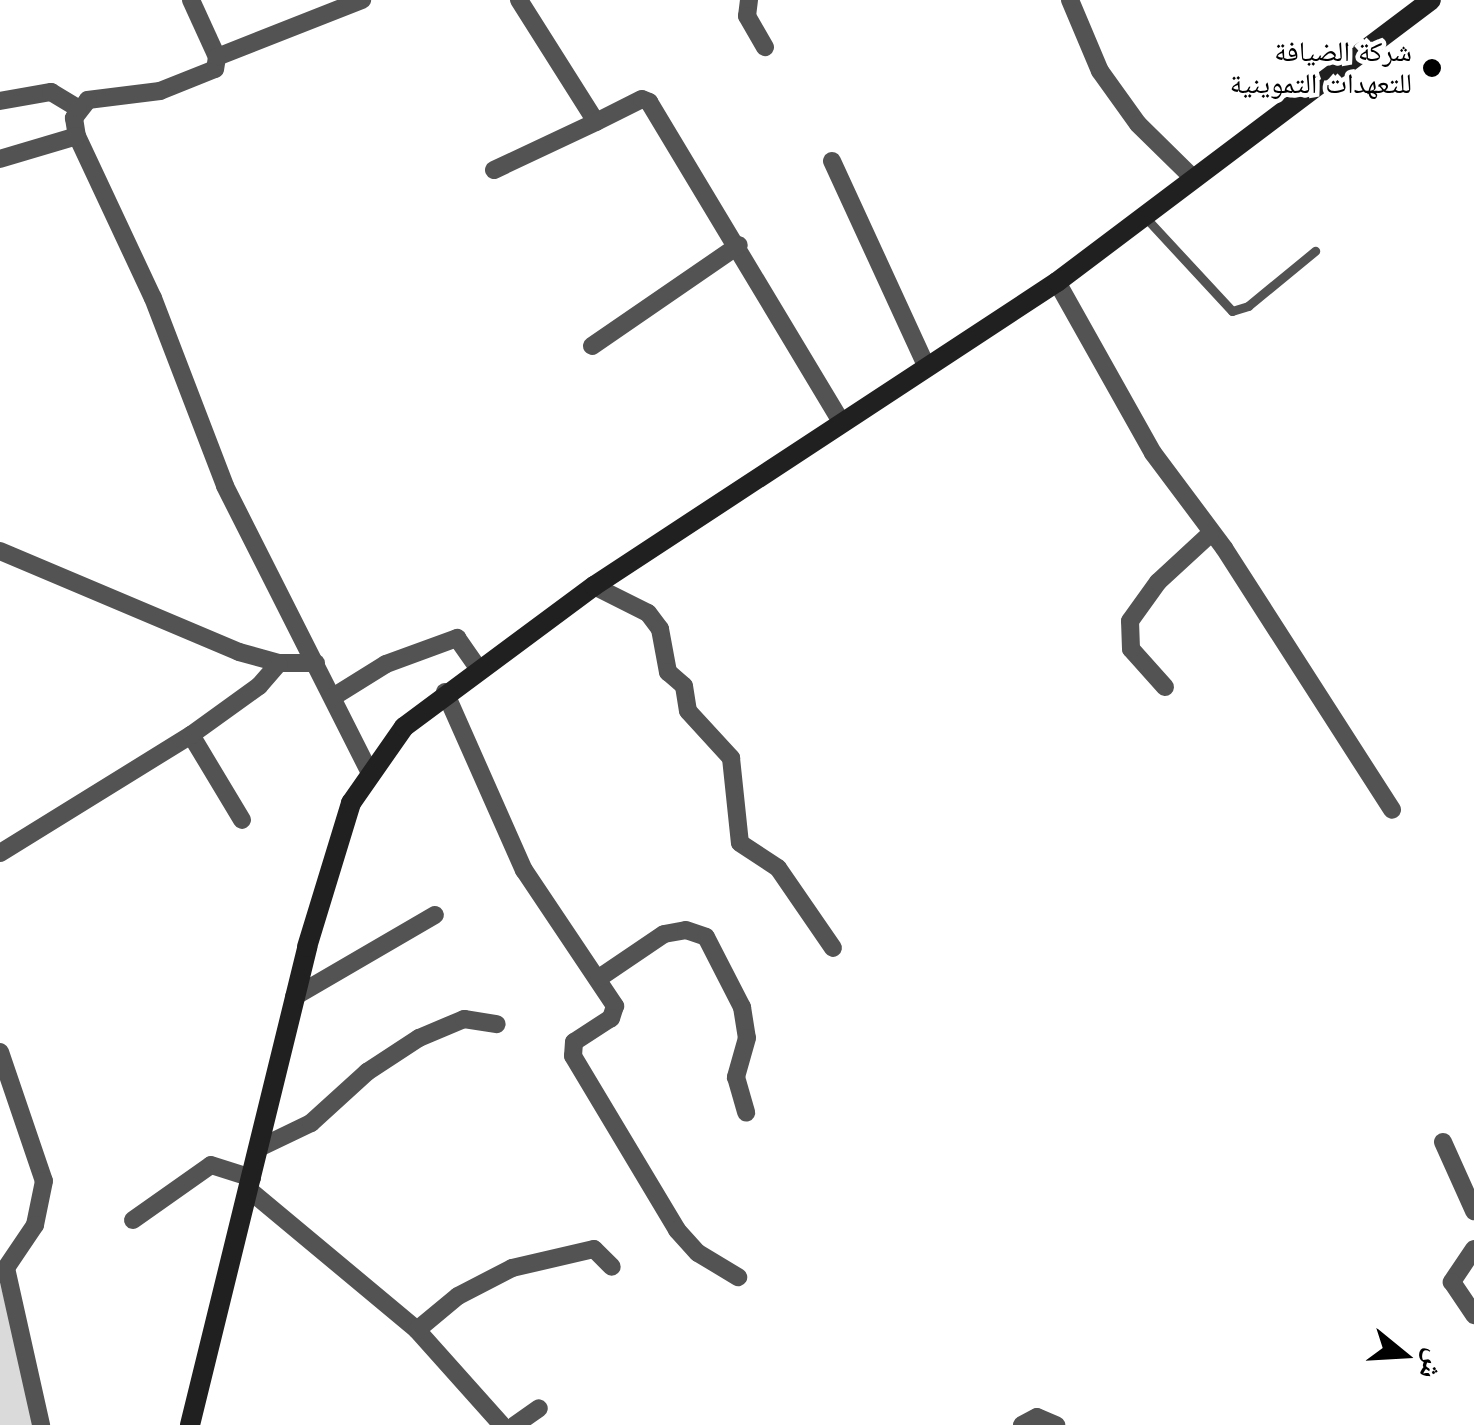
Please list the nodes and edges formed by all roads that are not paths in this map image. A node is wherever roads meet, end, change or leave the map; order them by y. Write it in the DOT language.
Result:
graph roads {
  1 [pos="191,0"];
  2 [pos="362,0"];
  3 [pos="519,0"];
  4 [pos="750,0"];
  5 [pos="1431,0"];
  6 [pos="1074,1"];
  7 [pos="765,46"];
  8 [pos="217,57"];
  9 [pos="0,101"];
  10 [pos="78,108"];
  11 [pos="596,122"];
  12 [pos="77,136"];
  13 [pos="0,159"];
  14 [pos="832,161"];
  15 [pos="494,170"];
  16 [pos="1194,179"];
  17 [pos="1145,217"];
  18 [pos="739,245"];
  19 [pos="1314,251"];
  20 [pos="1057,282"];
  21 [pos="592,346"];
  22 [pos="926,366"];
  23 [pos="840,420"];
  24 [pos="1210,534"];
  25 [pos="0,551"];
  26 [pos="594,586"];
  27 [pos="279,663"];
  28 [pos="316,663"];
  29 [pos="478,668"];
  30 [pos="1165,686"];
  31 [pos="445,692"];
  32 [pos="333,696"];
  33 [pos="192,735"];
  34 [pos="371,775"];
  35 [pos="1392,810"];
  36 [pos="242,820"];
  37 [pos="0,853"];
  38 [pos="436,915"];
  39 [pos="832,948"];
  40 [pos="599,978"];
  41 [pos="294,998"];
  42 [pos="497,1024"];
  43 [pos="0,1052"];
  44 [pos="746,1112"];
  45 [pos="1442,1142"];
  46 [pos="259,1148"];
  47 [pos="250,1184"];
  48 [pos="1474,1211"];
  49 [pos="133,1220"];
  50 [pos="1474,1249"];
  51 [pos="612,1267"];
  52 [pos="738,1277"];
  53 [pos="1474,1315"];
  54 [pos="417,1330"];
  55 [pos="540,1408"];
  56 [pos="40,1425"];
  57 [pos="190,1425"];
  58 [pos="502,1425"];
  59 [pos="515,1425"];
  60 [pos="1022,1425"];
  61 [pos="1056,1425"];
  1 -- 8 [label="street"];
  2 -- 8 [label="street"];
  3 -- 11 [label="street"];
  4 -- 7 [label="street"];
  5 -- 16 [label="street"];
  6 -- 16 [label="street"];
  8 -- 10 [label="street"];
  9 -- 10 [label="street"];
  10 -- 12 [label="street"];
  11 -- 15 [label="street"];
  11 -- 18 [label="street"];
  12 -- 13 [label="street"];
  12 -- 28 [label="street"];
  14 -- 22 [label="street"];
  16 -- 17 [label="street"];
  17 -- 19 [label="lane"];
  17 -- 20 [label="street"];
  18 -- 21 [label="street"];
  18 -- 23 [label="street"];
  20 -- 22 [label="street"];
  20 -- 24 [label="street"];
  22 -- 23 [label="street"];
  23 -- 26 [label="street"];
  24 -- 30 [label="street"];
  24 -- 35 [label="street"];
  25 -- 27 [label="street"];
  26 -- 29 [label="street"];
  26 -- 39 [label="street"];
  27 -- 28 [label="street"];
  27 -- 33 [label="street"];
  28 -- 32 [label="street"];
  29 -- 31 [label="street"];
  29 -- 32 [label="street"];
  31 -- 34 [label="street"];
  31 -- 40 [label="street"];
  32 -- 34 [label="street"];
  33 -- 36 [label="street"];
  33 -- 37 [label="street"];
  34 -- 41 [label="street"];
  38 -- 41 [label="street"];
  40 -- 44 [label="street"];
  40 -- 52 [label="street"];
  41 -- 46 [label="street"];
  42 -- 46 [label="street"];
  43 -- 56 [label="street"];
  45 -- 48 [label="street"];
  46 -- 47 [label="street"];
  47 -- 49 [label="street"];
  47 -- 54 [label="street"];
  47 -- 57 [label="street"];
  50 -- 53 [label="street"];
  51 -- 54 [label="street"];
  54 -- 58 [label="street"];
  55 -- 59 [label="street"];
  60 -- 61 [label="street"];
}
